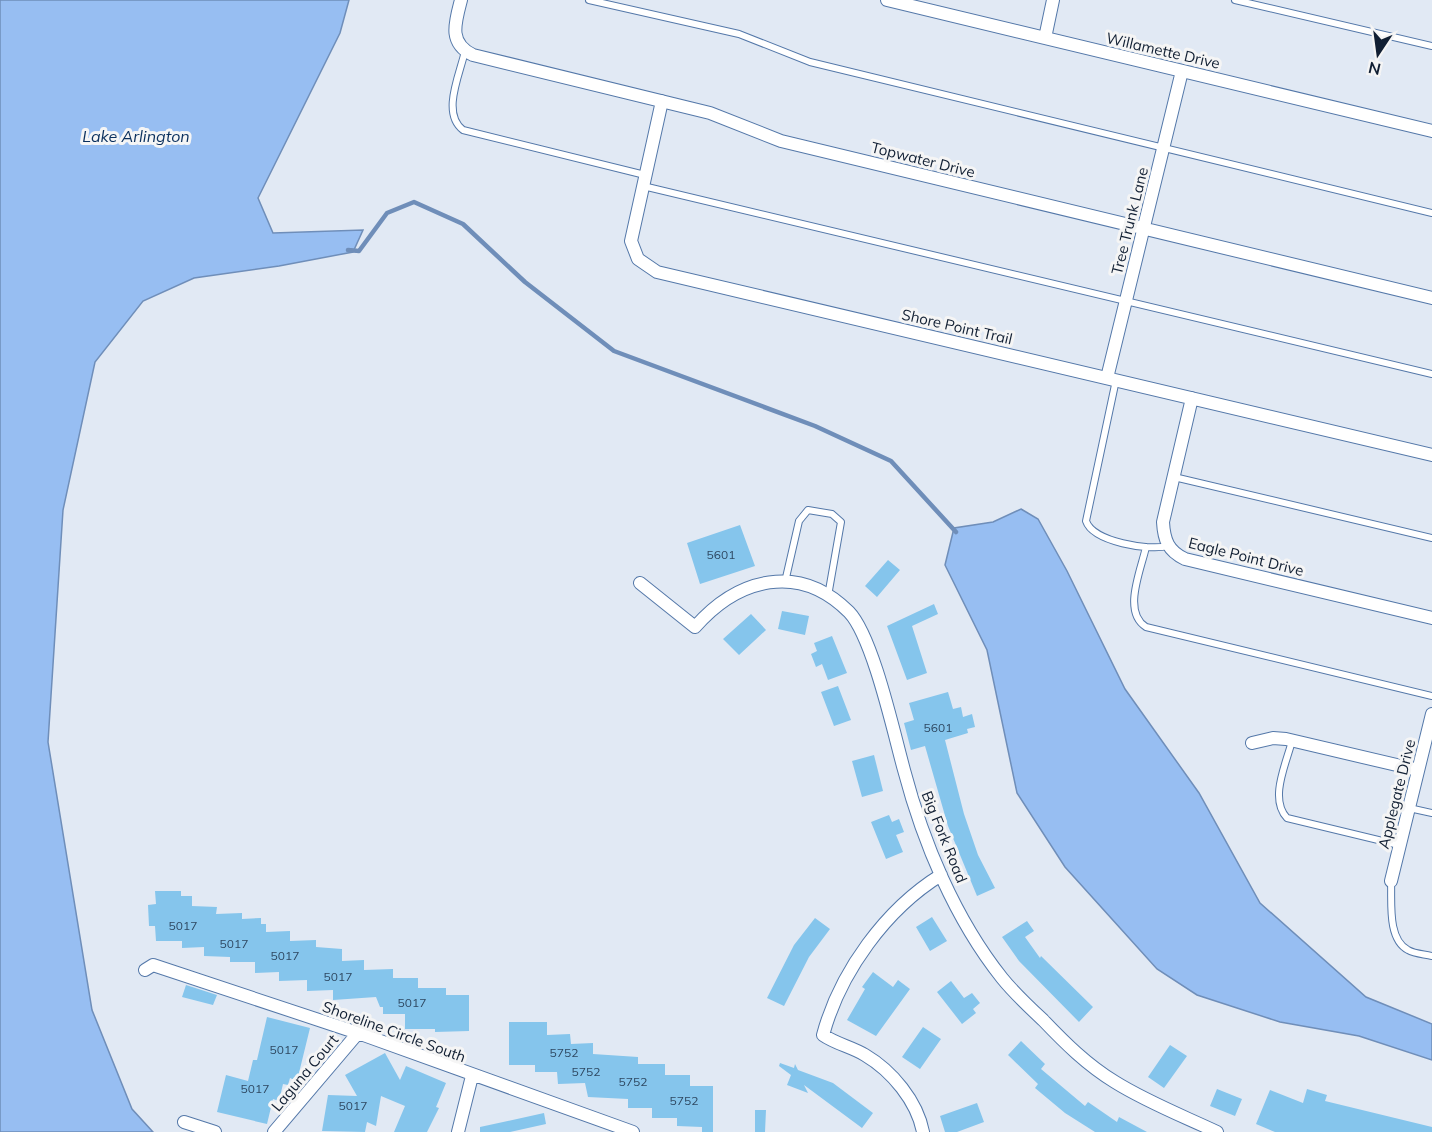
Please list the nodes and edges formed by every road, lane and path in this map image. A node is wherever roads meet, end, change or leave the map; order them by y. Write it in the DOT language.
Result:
graph roads {
  1 [pos="461,0"];
  2 [pos="589,0"];
  3 [pos="887,0"];
  4 [pos="1053,0"];
  5 [pos="1235,0"];
  6 [pos="1045,38"];
  7 [pos="1432,46"];
  8 [pos="465,51"];
  9 [pos="1182,71"];
  10 [pos="662,101"];
  11 [pos="1432,130"];
  12 [pos="1163,148"];
  13 [pos="645,181"];
  14 [pos="1432,213"];
  15 [pos="1143,228"];
  16 [pos="1432,298"];
  17 [pos="1126,301"];
  18 [pos="1432,374"];
  19 [pos="1112,379"];
  20 [pos="1192,398"];
  21 [pos="1432,455"];
  22 [pos="1174,477"];
  23 [pos="1432,538"];
  24 [pos="1168,546"];
  25 [pos="1146,547"];
  26 [pos="785,582"];
  27 [pos="640,583"];
  28 [pos="828,597"];
  29 [pos="1432,618"];
  30 [pos="1432,696"];
  31 [pos="1432,714"];
  32 [pos="1292,741"];
  33 [pos="1252,743"];
  34 [pos="1418,770"];
  35 [pos="1409,808"];
  36 [pos="1432,813"];
  37 [pos="1400,845"];
  38 [pos="941,875"];
  39 [pos="1391,881"];
  40 [pos="1432,956"];
  41 [pos="145,970"];
  42 [pos="358,1033"];
  43 [pos="472,1076"];
  44 [pos="184,1122"];
  45 [pos="624,1131"];
  46 [pos="215,1132"];
  47 [pos="274,1132"];
  48 [pos="458,1132"];
  49 [pos="923,1132"];
  50 [pos="1217,1132"];
  1 -- 8 [label="street"];
  2 -- 12 [label="lane"];
  3 -- 6 [label="street, Willamette Drive"];
  4 -- 6 [label="street"];
  5 -- 7 [label="lane"];
  6 -- 9 [label="street, Willamette Drive"];
  8 -- 10 [label="street, Topwater Drive"];
  8 -- 13 [label="lane"];
  9 -- 11 [label="street, Willamette Drive"];
  9 -- 12 [label="street, Tree Trunk Lane"];
  10 -- 13 [label="street, Shore Point Trail"];
  10 -- 15 [label="street, Topwater Drive"];
  12 -- 14 [label="lane"];
  12 -- 15 [label="street, Tree Trunk Lane"];
  13 -- 17 [label="lane"];
  13 -- 19 [label="street, Shore Point Trail"];
  15 -- 16 [label="street, Topwater Drive"];
  15 -- 17 [label="street, Tree Trunk Lane"];
  17 -- 18 [label="lane"];
  17 -- 19 [label="street, Tree Trunk Lane"];
  19 -- 20 [label="street, Shore Point Trail"];
  19 -- 25 [label="lane"];
  20 -- 21 [label="street, Shore Point Trail"];
  20 -- 22 [label="street, Eagle Point Drive"];
  22 -- 23 [label="lane"];
  22 -- 24 [label="street, Eagle Point Drive"];
  24 -- 25 [label="lane"];
  24 -- 29 [label="street, Eagle Point Drive"];
  25 -- 30 [label="lane"];
  26 -- 27 [label="street, Big Fork Road"];
  26 -- 28 [label="street, Big Fork Road"];
  26 -- 28 [label="lane"];
  28 -- 38 [label="street, Big Fork Road"];
  31 -- 34 [label="street, Applegate Drive"];
  32 -- 33 [label="street"];
  32 -- 34 [label="street"];
  32 -- 37 [label="lane"];
  34 -- 35 [label="street, Applegate Drive"];
  35 -- 36 [label="lane"];
  35 -- 37 [label="street, Applegate Drive"];
  37 -- 39 [label="street, Applegate Drive"];
  38 -- 49 [label="street"];
  38 -- 50 [label="street, Big Fork Road"];
  39 -- 40 [label="lane"];
  41 -- 42 [label="street, Shoreline Circle South"];
  42 -- 43 [label="street, Shoreline Circle South"];
  42 -- 47 [label="street, Laguna Court"];
  43 -- 45 [label="street, Shoreline Circle South"];
  43 -- 48 [label="street"];
  44 -- 46 [label="street"];
}
